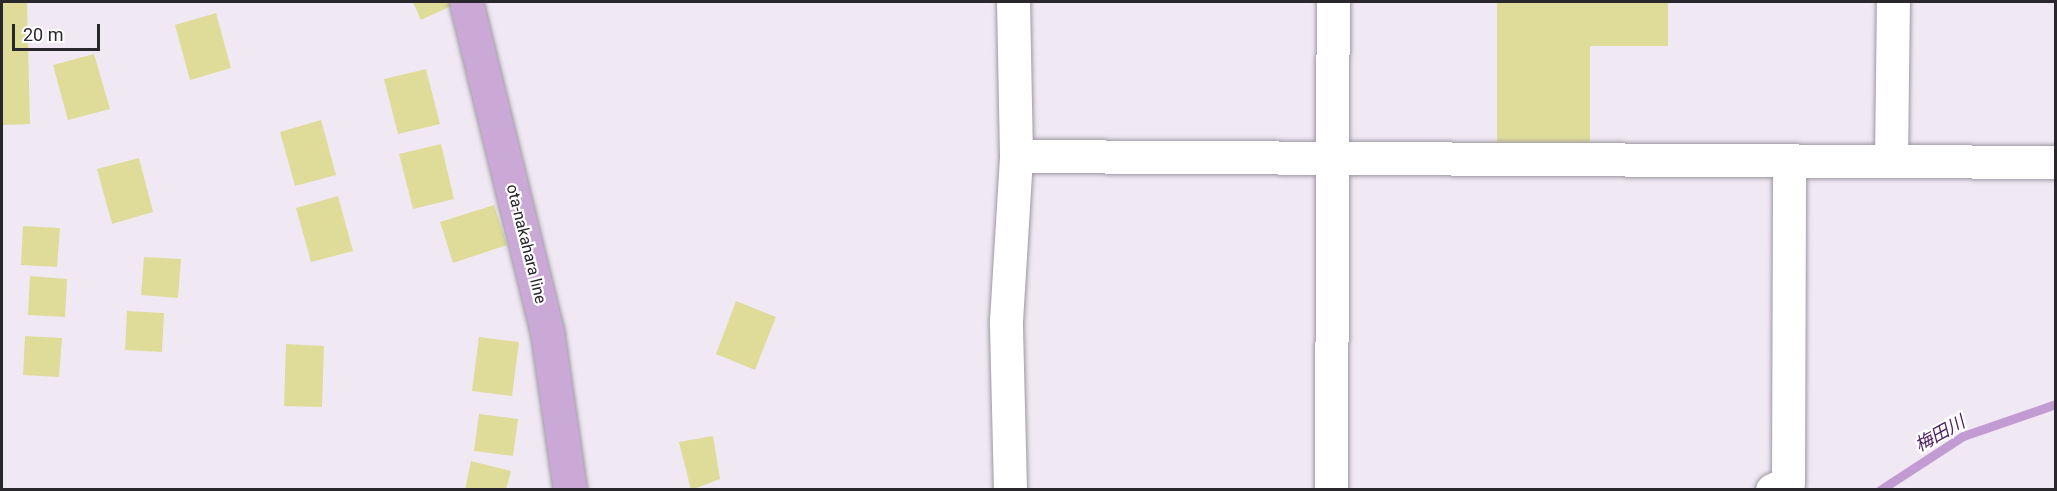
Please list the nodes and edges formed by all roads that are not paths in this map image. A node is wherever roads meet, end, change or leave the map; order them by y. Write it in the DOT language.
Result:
graph roads {
  1 [pos="466,2"];
  2 [pos="1013,2"];
  3 [pos="1333,2"];
  4 [pos="1893,2"];
  5 [pos="1016,156"];
  6 [pos="1331,157"];
  7 [pos="1891,160"];
  8 [pos="1789,162"];
  9 [pos="2055,162"];
  10 [pos="570,489"];
  11 [pos="1010,489"];
  12 [pos="1331,489"];
  13 [pos="1772,489"];
  1 -- 10 [label="main road, ota-nakahara line"];
  2 -- 5 [label="street"];
  3 -- 6 [label="street"];
  4 -- 7 [label="street"];
  5 -- 6 [label="street"];
  5 -- 11 [label="street"];
  6 -- 8 [label="street"];
  6 -- 12 [label="street"];
  7 -- 8 [label="street"];
  7 -- 9 [label="street"];
  8 -- 13 [label="street"];
}
